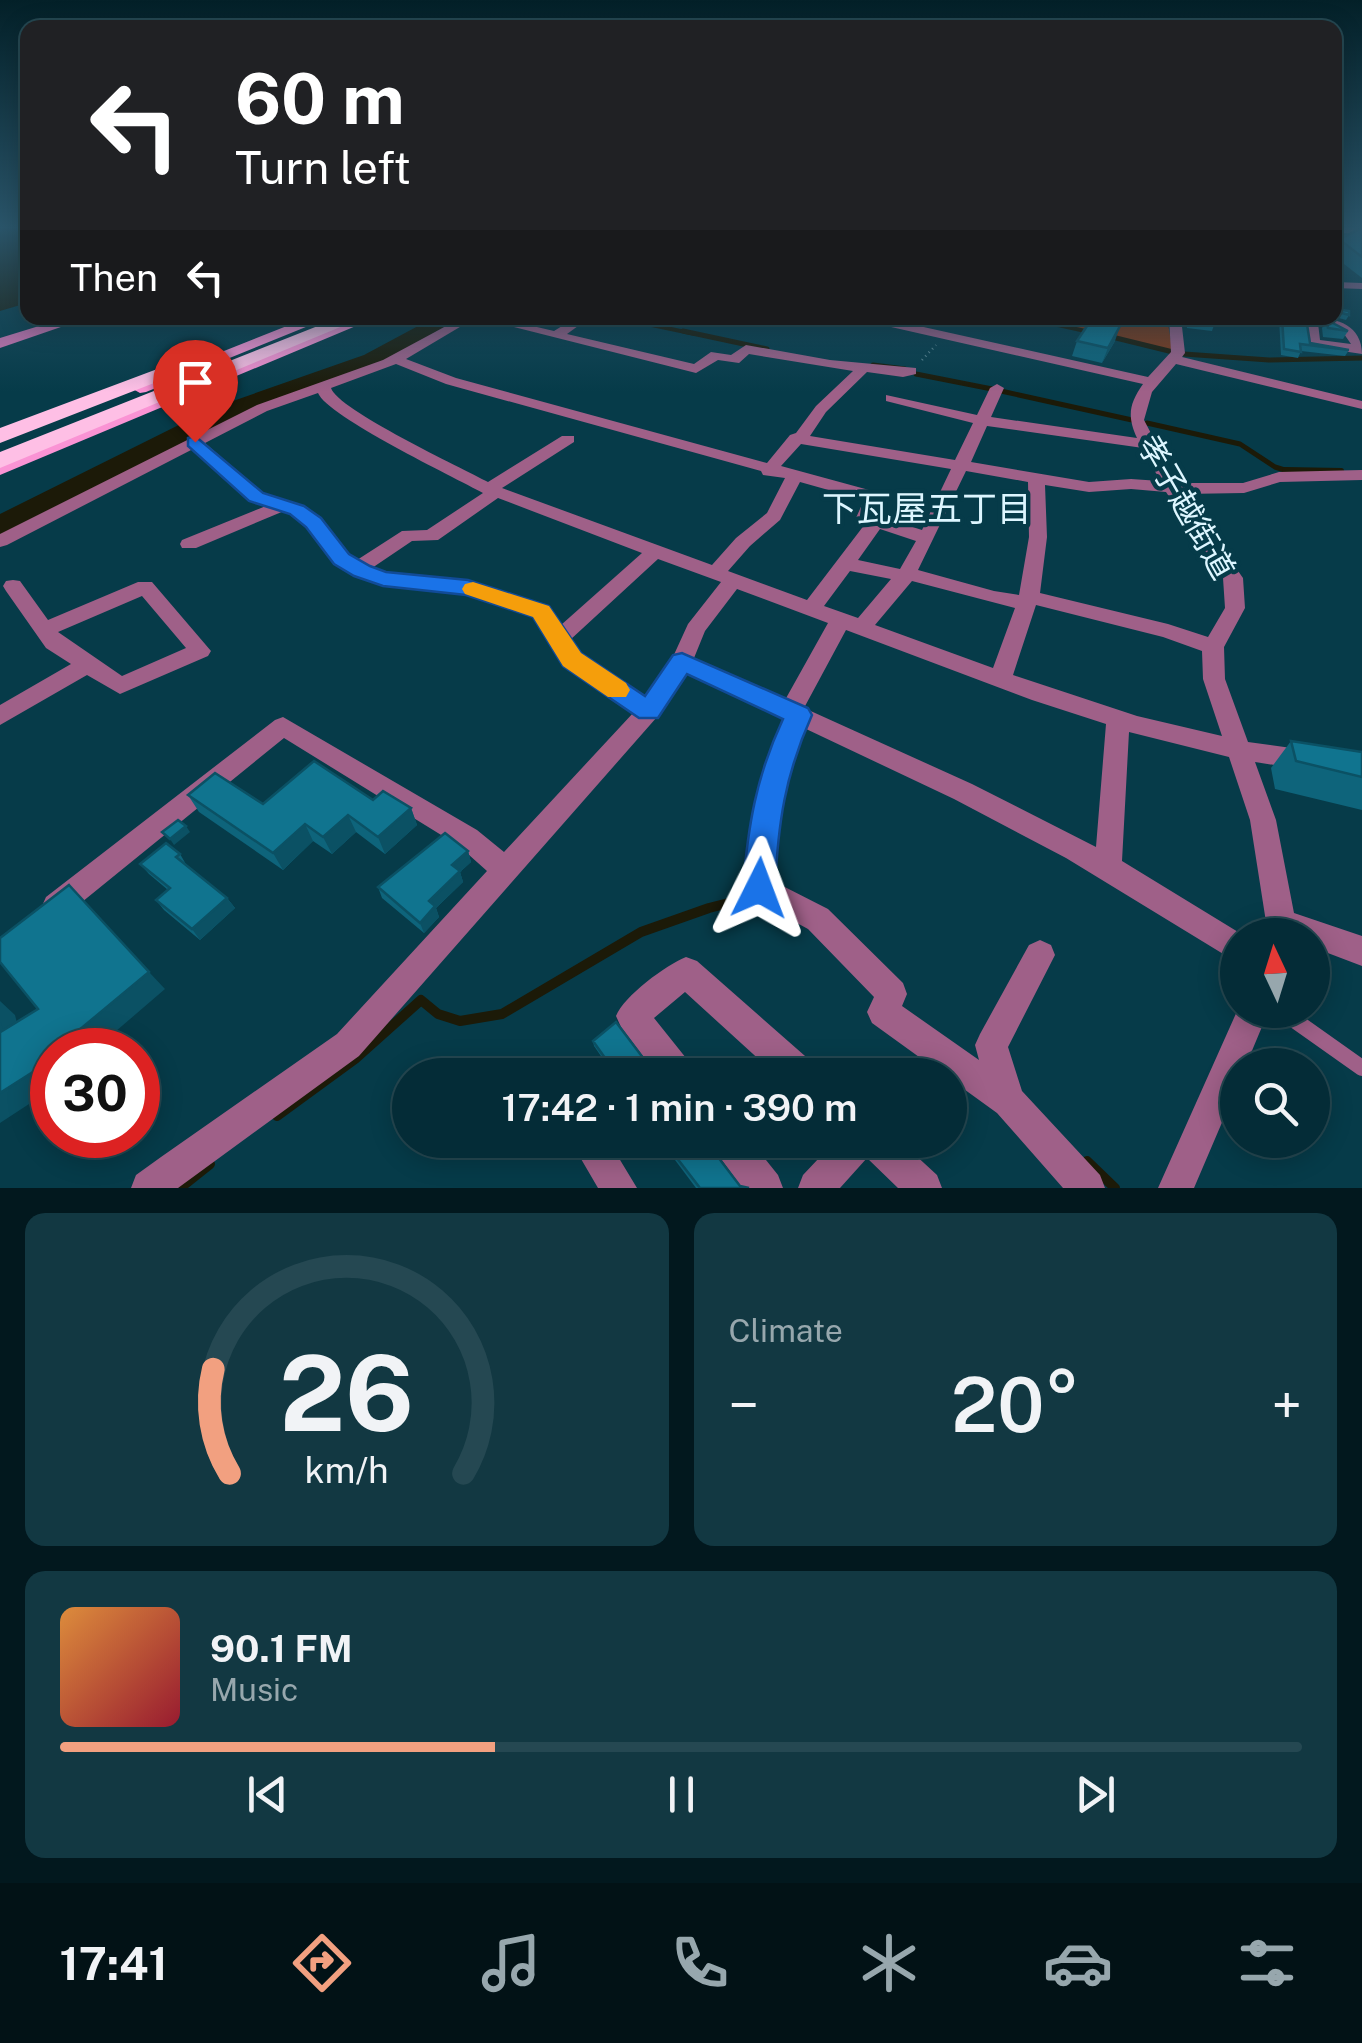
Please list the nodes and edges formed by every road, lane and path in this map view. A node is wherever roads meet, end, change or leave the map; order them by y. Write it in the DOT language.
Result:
graph roads {
  1 [pos="57,325"];
  2 [pos="292,325"];
  3 [pos="302,325"];
  4 [pos="311,325"];
  5 [pos="351,325"];
  6 [pos="352,325"];
  7 [pos="456,325"];
  8 [pos="514,325"];
  9 [pos="572,325"];
  10 [pos="903,325"];
  11 [pos="1176,325"];
  12 [pos="1313,325"];
  13 [pos="1336,325"];
  14 [pos="946,334"];
  15 [pos="557,335"];
  16 [pos="0,343"];
  17 [pos="1362,350"];
  18 [pos="395,359"];
  19 [pos="1173,359"];
  20 [pos="862,370"];
  21 [pos="912,372"];
  22 [pos="1150,382"];
  23 [pos="324,387"];
  24 [pos="997,388"];
  25 [pos="194,389"];
  26 [pos="891,398"];
  27 [pos="1362,405"];
  28 [pos="979,420"];
  29 [pos="800,438"];
  30 [pos="568,439"];
  31 [pos="0,442"];
  32 [pos="195,442"];
  33 [pos="1149,444"];
  34 [pos="0,461"];
  35 [pos="963,467"];
  36 [pos="0,469"];
  37 [pos="770,471"];
  38 [pos="1362,475"];
  39 [pos="794,477"];
  40 [pos="1036,481"];
  41 [pos="1172,489"];
  42 [pos="493,490"];
  43 [pos="284,504"];
  44 [pos="878,522"];
  45 [pos="927,538"];
  46 [pos="0,541"];
  47 [pos="189,544"];
  48 [pos="656,549"];
  49 [pos="846,564"];
  50 [pos="358,568"];
  51 [pos="725,575"];
  52 [pos="906,575"];
  53 [pos="13,586"];
  54 [pos="1028,600"];
  55 [pos="812,608"];
  56 [pos="852,623"];
  57 [pos="44,630"];
  58 [pos="559,638"];
  59 [pos="1212,647"];
  60 [pos="682,662"];
  61 [pos="87,665"];
  62 [pos="1000,679"];
  63 [pos="648,711"];
  64 [pos="794,713"];
  65 [pos="0,716"];
  66 [pos="1118,719"];
  67 [pos="1238,750"];
  68 [pos="1333,765"];
  69 [pos="1108,868"];
  70 [pos="505,870"];
  71 [pos="1278,918"];
  72 [pos="30,927"];
  73 [pos="1220,937"];
  74 [pos="1330,942"];
  75 [pos="1362,951"];
  76 [pos="1040,955"];
  77 [pos="1244,1028"];
  78 [pos="1305,1028"];
  79 [pos="665,1058"];
  80 [pos="782,1058"];
  81 [pos="1362,1068"];
  82 [pos="1009,1101"];
  83 [pos="599,1158"];
  84 [pos="742,1158"];
  85 [pos="844,1158"];
  86 [pos="892,1158"];
  87 [pos="149,1188"];
  88 [pos="618,1188"];
  89 [pos="765,1188"];
  90 [pos="816,1188"];
  91 [pos="924,1188"];
  92 [pos="1087,1188"];
  93 [pos="1176,1188"];
  1 -- 16 [label="street"];
  2 -- 31 [label="highway"];
  3 -- 31 [label="main road"];
  4 -- 31 [label="highway"];
  5 -- 34 [label="highway"];
  6 -- 25 [label="highway"];
  7 -- 18 [label="street"];
  8 -- 15 [label="street"];
  9 -- 15 [label="street"];
  10 -- 14 [label="street"];
  11 -- 19 [label="street"];
  12 -- 17 [label="street"];
  13 -- 17 [label="street"];
  14 -- 21 [label="path"];
  14 -- 22 [label="street"];
  15 -- 20 [label="street"];
  18 -- 23 [label="street"];
  18 -- 37 [label="street"];
  19 -- 22 [label="street, 孝子越街道"];
  19 -- 27 [label="street"];
  20 -- 21 [label="street"];
  20 -- 29 [label="street"];
  22 -- 33 [label="street, 孝子越街道"];
  23 -- 32 [label="street"];
  23 -- 42 [label="street"];
  24 -- 28 [label="street"];
  25 -- 36 [label="main road"];
  26 -- 28 [label="street"];
  28 -- 33 [label="street"];
  28 -- 35 [label="street"];
  29 -- 35 [label="street"];
  29 -- 37 [label="street"];
  30 -- 42 [label="street"];
  32 -- 43 [label="street"];
  32 -- 46 [label="street"];
  33 -- 41 [label="street, 孝子越街道"];
  35 -- 40 [label="street"];
  35 -- 45 [label="street"];
  37 -- 39 [label="street"];
  38 -- 41 [label="street"];
  39 -- 44 [label="street"];
  39 -- 51 [label="street"];
  40 -- 41 [label="street"];
  40 -- 54 [label="street"];
  41 -- 59 [label="street, 孝子越街道"];
  42 -- 48 [label="street"];
  42 -- 50 [label="street"];
  43 -- 47 [label="street"];
  43 -- 50 [label="street"];
  44 -- 45 [label="street"];
  44 -- 49 [label="street"];
  45 -- 52 [label="street"];
  48 -- 51 [label="street"];
  48 -- 58 [label="street"];
  49 -- 52 [label="street"];
  49 -- 55 [label="street"];
  50 -- 58 [label="street"];
  51 -- 55 [label="street"];
  51 -- 60 [label="street"];
  52 -- 54 [label="street"];
  52 -- 56 [label="street"];
  53 -- 57 [label="street"];
  54 -- 59 [label="street"];
  54 -- 62 [label="street"];
  55 -- 56 [label="street"];
  56 -- 62 [label="street"];
  56 -- 64 [label="street"];
  57 -- 61 [label="street"];
  57 -- 61 [label="street"];
  58 -- 63 [label="street"];
  59 -- 67 [label="street"];
  60 -- 63 [label="street"];
  60 -- 64 [label="street"];
  61 -- 65 [label="street"];
  62 -- 66 [label="street"];
  63 -- 70 [label="street"];
  64 -- 69 [label="street"];
  64 -- 82 [label="street"];
  66 -- 67 [label="street"];
  66 -- 69 [label="street"];
  67 -- 68 [label="street"];
  67 -- 71 [label="street"];
  69 -- 73 [label="street"];
  70 -- 72 [label="street"];
  70 -- 87 [label="street"];
  74 -- 75 [label="street"];
  76 -- 82 [label="street"];
  77 -- 93 [label="street"];
  78 -- 81 [label="lane"];
  79 -- 80 [label="street"];
  82 -- 92 [label="street"];
  83 -- 88 [label="street"];
  84 -- 89 [label="street"];
  85 -- 90 [label="street"];
  86 -- 91 [label="street"];
}
